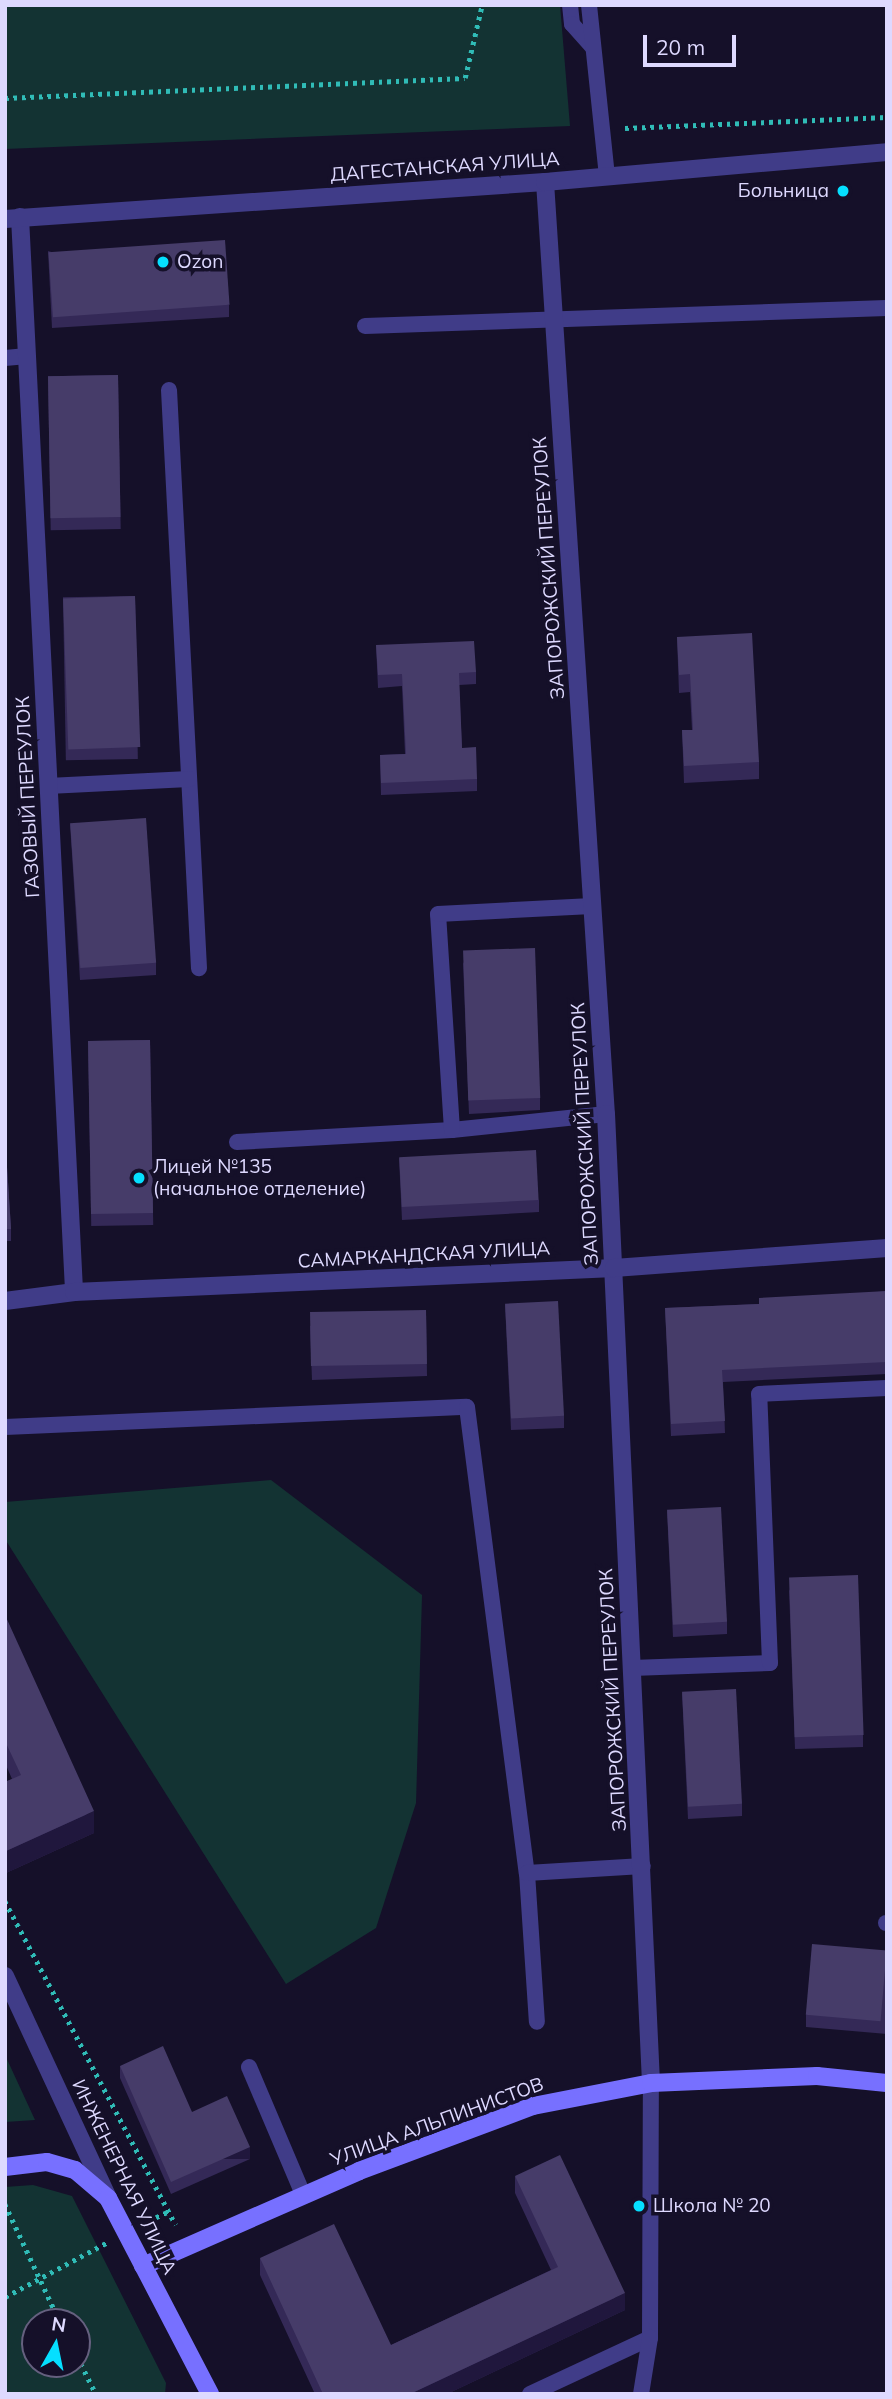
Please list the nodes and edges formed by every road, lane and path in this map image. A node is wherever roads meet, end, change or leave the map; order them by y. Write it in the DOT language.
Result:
graph roads {
  1 [pos="482,5"];
  2 [pos="570,5"];
  3 [pos="589,5"];
  4 [pos="592,46"];
  5 [pos="5,99"];
  6 [pos="887,117"];
  7 [pos="600,129"];
  8 [pos="887,152"];
  9 [pos="607,176"];
  10 [pos="545,182"];
  11 [pos="13,218"];
  12 [pos="887,308"];
  13 [pos="554,318"];
  14 [pos="365,326"];
  15 [pos="27,356"];
  16 [pos="5,358"];
  17 [pos="169,390"];
  18 [pos="189,779"];
  19 [pos="48,786"];
  20 [pos="592,906"];
  21 [pos="199,968"];
  22 [pos="606,1114"];
  23 [pos="452,1130"];
  24 [pos="237,1142"];
  25 [pos="887,1248"];
  26 [pos="614,1268"];
  27 [pos="74,1292"];
  28 [pos="5,1301"];
  29 [pos="887,1388"];
  30 [pos="5,1427"];
  31 [pos="632,1668"];
  32 [pos="643,1866"];
  33 [pos="527,1873"];
  34 [pos="5,1901"];
  35 [pos="5,1976"];
  36 [pos="537,2022"];
  37 [pos="249,2067"];
  38 [pos="650,2083"];
  39 [pos="887,2083"];
  40 [pos="5,2167"];
  41 [pos="303,2194"];
  42 [pos="108,2198"];
  43 [pos="5,2204"];
  44 [pos="169,2211"];
  45 [pos="127,2231"];
  46 [pos="187,2245"];
  47 [pos="144,2266"];
  48 [pos="40,2282"];
  49 [pos="5,2297"];
  50 [pos="53,2308"];
  51 [pos="650,2338"];
  52 [pos="201,2375"];
  53 [pos="88,2378"];
  54 [pos="96,2394"];
  55 [pos="198,2394"];
  56 [pos="210,2394"];
  57 [pos="530,2394"];
  58 [pos="640,2394"];
  1 -- 5 [label="path"];
  2 -- 4 [label="lane"];
  3 -- 4 [label="lane"];
  4 -- 7 [label="lane"];
  6 -- 7 [label="path"];
  7 -- 9 [label="lane"];
  8 -- 9 [label="street, ДАГЕСТАНСКАЯ УЛИЦА"];
  9 -- 10 [label="street, ДАГЕСТАНСКАЯ УЛИЦА"];
  10 -- 11 [label="street, ДАГЕСТАНСКАЯ УЛИЦА"];
  10 -- 13 [label="street, ЗАПОРОЖСКИЙ ПЕРЕУЛОК"];
  11 -- 15 [label="street, ГАЗОВЫЙ ПЕРЕУЛОК"];
  12 -- 13 [label="lane"];
  13 -- 14 [label="lane"];
  13 -- 20 [label="street, ЗАПОРОЖСКИЙ ПЕРЕУЛОК"];
  15 -- 16 [label="lane"];
  15 -- 19 [label="street, ГАЗОВЫЙ ПЕРЕУЛОК"];
  17 -- 18 [label="lane"];
  18 -- 19 [label="lane"];
  18 -- 21 [label="lane"];
  19 -- 27 [label="street, ГАЗОВЫЙ ПЕРЕУЛОК"];
  20 -- 22 [label="street, ЗАПОРОЖСКИЙ ПЕРЕУЛОК"];
  20 -- 23 [label="lane"];
  22 -- 23 [label="lane"];
  22 -- 26 [label="street, ЗАПОРОЖСКИЙ ПЕРЕУЛОК"];
  23 -- 24 [label="lane"];
  25 -- 26 [label="street, САМАРКАНДСКАЯ УЛИЦА"];
  26 -- 27 [label="street, САМАРКАНДСКАЯ УЛИЦА"];
  26 -- 31 [label="street, ЗАПОРОЖСКИЙ ПЕРЕУЛОК"];
  27 -- 28 [label="street, САМАРКАНДСКАЯ УЛИЦА"];
  29 -- 31 [label="lane"];
  30 -- 33 [label="lane"];
  31 -- 32 [label="street, ЗАПОРОЖСКИЙ ПЕРЕУЛОК"];
  32 -- 33 [label="lane"];
  32 -- 38 [label="street, ЗАПОРОЖСКИЙ ПЕРЕУЛОК"];
  33 -- 36 [label="lane"];
  34 -- 44 [label="path"];
  35 -- 42 [label="street, ИНЖЕНЕРНАЯ УЛИЦА"];
  37 -- 41 [label="lane"];
  38 -- 39 [label="main road, УЛИЦА АЛЬПИНИСТОВ"];
  38 -- 41 [label="main road, УЛИЦА АЛЬПИНИСТОВ"];
  38 -- 51 [label="lane"];
  40 -- 42 [label="main road"];
  41 -- 46 [label="main road, УЛИЦА АЛЬПИНИСТОВ"];
  42 -- 45 [label="main road, ИНЖЕНЕРНАЯ УЛИЦА"];
  43 -- 48 [label="path"];
  44 -- 45 [label="path"];
  44 -- 46 [label="path"];
  45 -- 47 [label="main road, ИНЖЕНЕРНАЯ УЛИЦА"];
  45 -- 48 [label="path"];
  46 -- 47 [label="main road, УЛИЦА АЛЬПИНИСТОВ"];
  47 -- 52 [label="main road, ИНЖЕНЕРНАЯ УЛИЦА"];
  48 -- 49 [label="path"];
  48 -- 50 [label="path"];
  51 -- 57 [label="lane"];
  51 -- 58 [label="lane"];
  52 -- 55 [label="main road"];
  52 -- 56 [label="main road, ИНЖЕНЕРНАЯ УЛИЦА"];
  53 -- 54 [label="path"];
}
